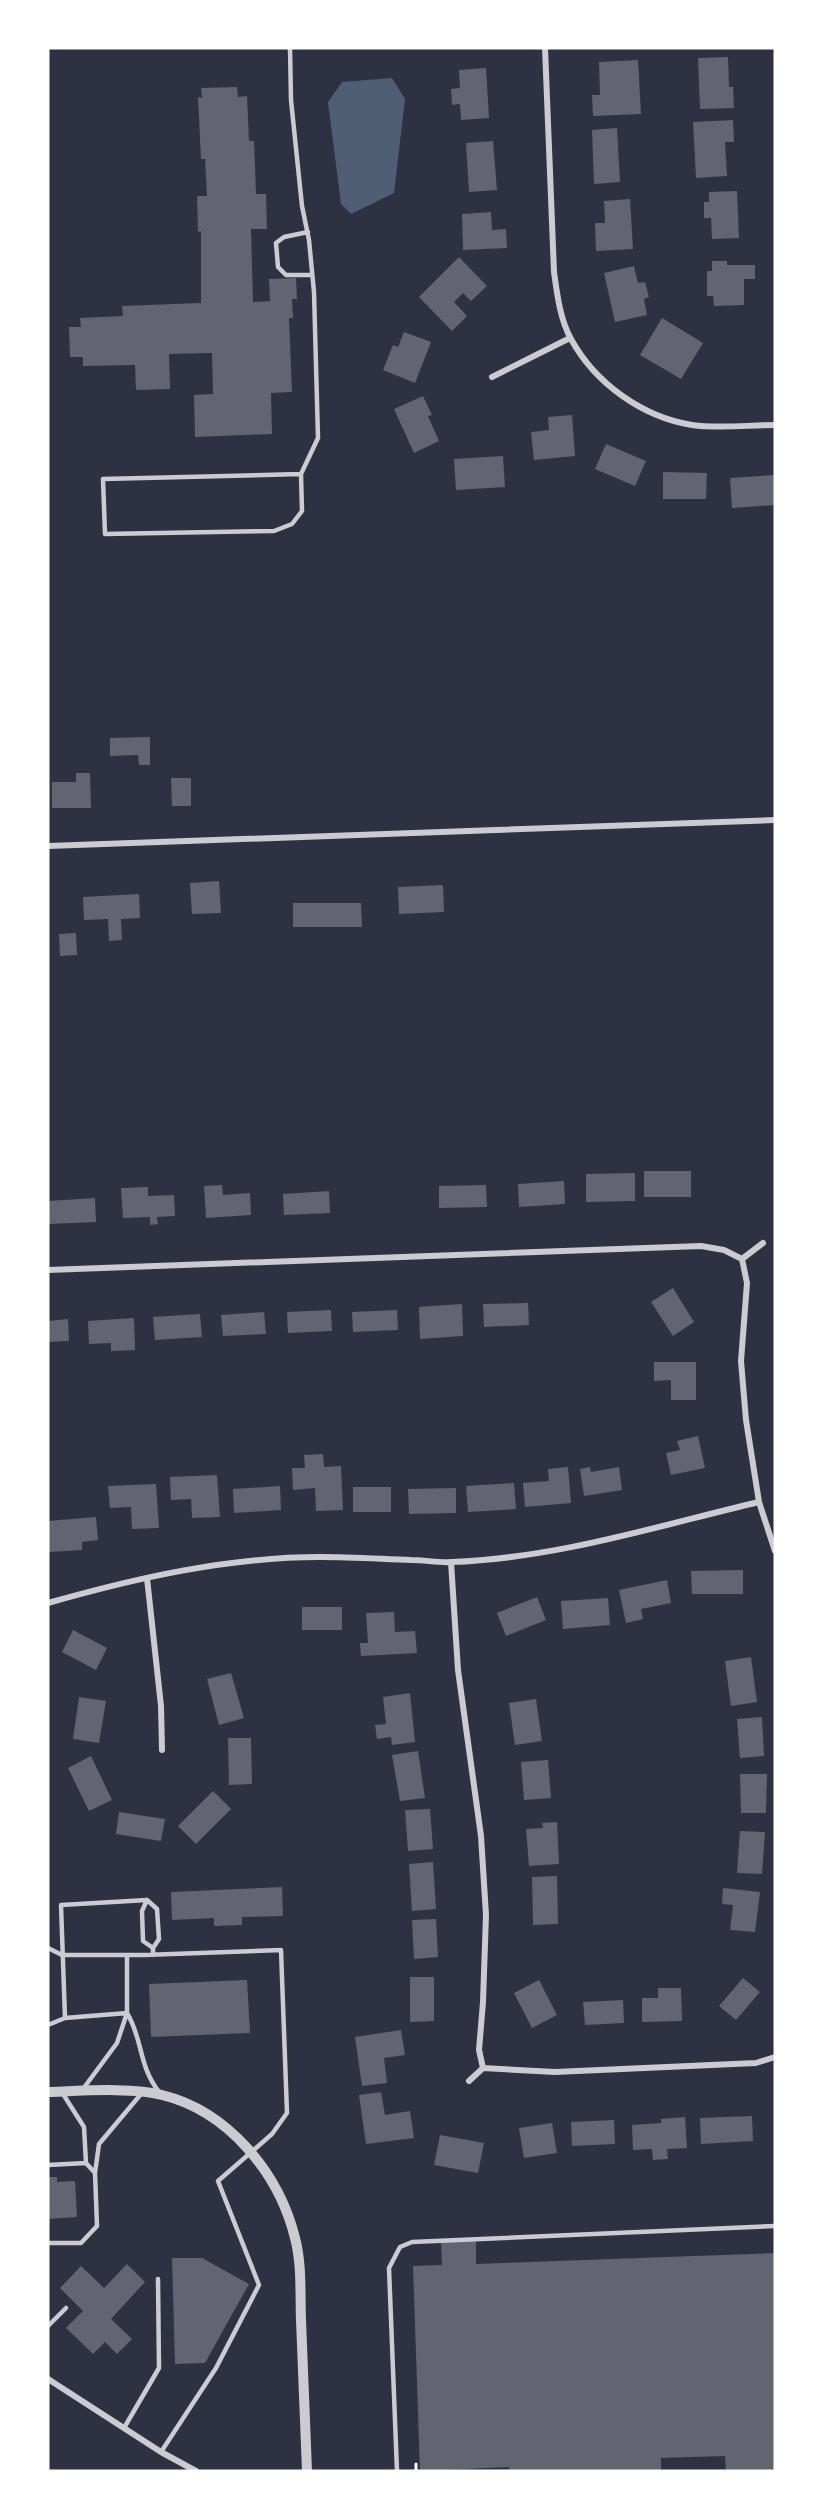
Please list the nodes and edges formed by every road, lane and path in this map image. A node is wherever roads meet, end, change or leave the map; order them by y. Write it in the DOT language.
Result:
graph roads {
  1 [pos="290,48"];
  2 [pos="545,48"];
  3 [pos="308,232"];
  4 [pos="312,275"];
  5 [pos="570,338"];
  6 [pos="492,378"];
  7 [pos="775,425"];
  8 [pos="301,474"];
  9 [pos="775,820"];
  10 [pos="48,846"];
  11 [pos="763,1243"];
  12 [pos="742,1259"];
  13 [pos="48,1270"];
  14 [pos="759,1502"];
  15 [pos="775,1551"];
  16 [pos="451,1562"];
  17 [pos="147,1578"];
  18 [pos="48,1603"];
  19 [pos="162,1750"];
  20 [pos="147,1900"];
  21 [pos="48,1948"];
  22 [pos="153,1952"];
  23 [pos="62,1955"];
  24 [pos="127,1955"];
  25 [pos="127,2013"];
  26 [pos="64,2018"];
  27 [pos="48,2025"];
  28 [pos="775,2057"];
  29 [pos="483,2068"];
  30 [pos="469,2081"];
  31 [pos="61,2091"];
  32 [pos="81,2091"];
  33 [pos="48,2092"];
  34 [pos="142,2092"];
  35 [pos="160,2094"];
  36 [pos="252,2153"];
  37 [pos="86,2163"];
  38 [pos="48,2165"];
  39 [pos="95,2173"];
  40 [pos="775,2226"];
  41 [pos="48,2243"];
  42 [pos="158,2279"];
  43 [pos="66,2308"];
  44 [pos="48,2326"];
  45 [pos="48,2379"];
  46 [pos="124,2428"];
  47 [pos="161,2452"];
  48 [pos="416,2464"];
  49 [pos="196,2471"];
  50 [pos="307,2471"];
  51 [pos="397,2471"];
  52 [pos="416,2471"];
  1 -- 3 [label="lane"];
  2 -- 5 [label="street"];
  3 -- 4 [label="lane"];
  3 -- 4 [label="lane"];
  4 -- 8 [label="lane"];
  5 -- 6 [label="street"];
  5 -- 7 [label="street"];
  8 -- 8 [label="lane"];
  9 -- 10 [label="street"];
  11 -- 12 [label="street"];
  12 -- 13 [label="street"];
  12 -- 14 [label="street"];
  14 -- 15 [label="street"];
  14 -- 16 [label="street"];
  16 -- 17 [label="street"];
  16 -- 29 [label="street"];
  17 -- 18 [label="street"];
  17 -- 19 [label="street"];
  20 -- 22 [label="lane"];
  20 -- 22 [label="lane"];
  20 -- 23 [label="lane"];
  21 -- 23 [label="lane"];
  22 -- 24 [label="lane"];
  22 -- 36 [label="lane"];
  23 -- 24 [label="lane"];
  23 -- 26 [label="lane"];
  24 -- 25 [label="lane"];
  25 -- 26 [label="lane"];
  25 -- 32 [label="lane"];
  25 -- 35 [label="lane"];
  26 -- 27 [label="lane"];
  28 -- 29 [label="street"];
  29 -- 30 [label="street"];
  31 -- 32 [label="street"];
  31 -- 33 [label="street"];
  31 -- 37 [label="lane"];
  32 -- 34 [label="street"];
  34 -- 35 [label="street"];
  34 -- 39 [label="lane"];
  35 -- 36 [label="street"];
  36 -- 47 [label="lane"];
  36 -- 50 [label="street"];
  37 -- 38 [label="lane"];
  37 -- 39 [label="lane"];
  39 -- 41 [label="lane"];
  40 -- 51 [label="lane"];
  42 -- 46 [label="lane"];
  43 -- 44 [label="lane"];
  45 -- 46 [label="street"];
  46 -- 47 [label="street"];
  47 -- 49 [label="street"];
  48 -- 52 [label="path"];
}
